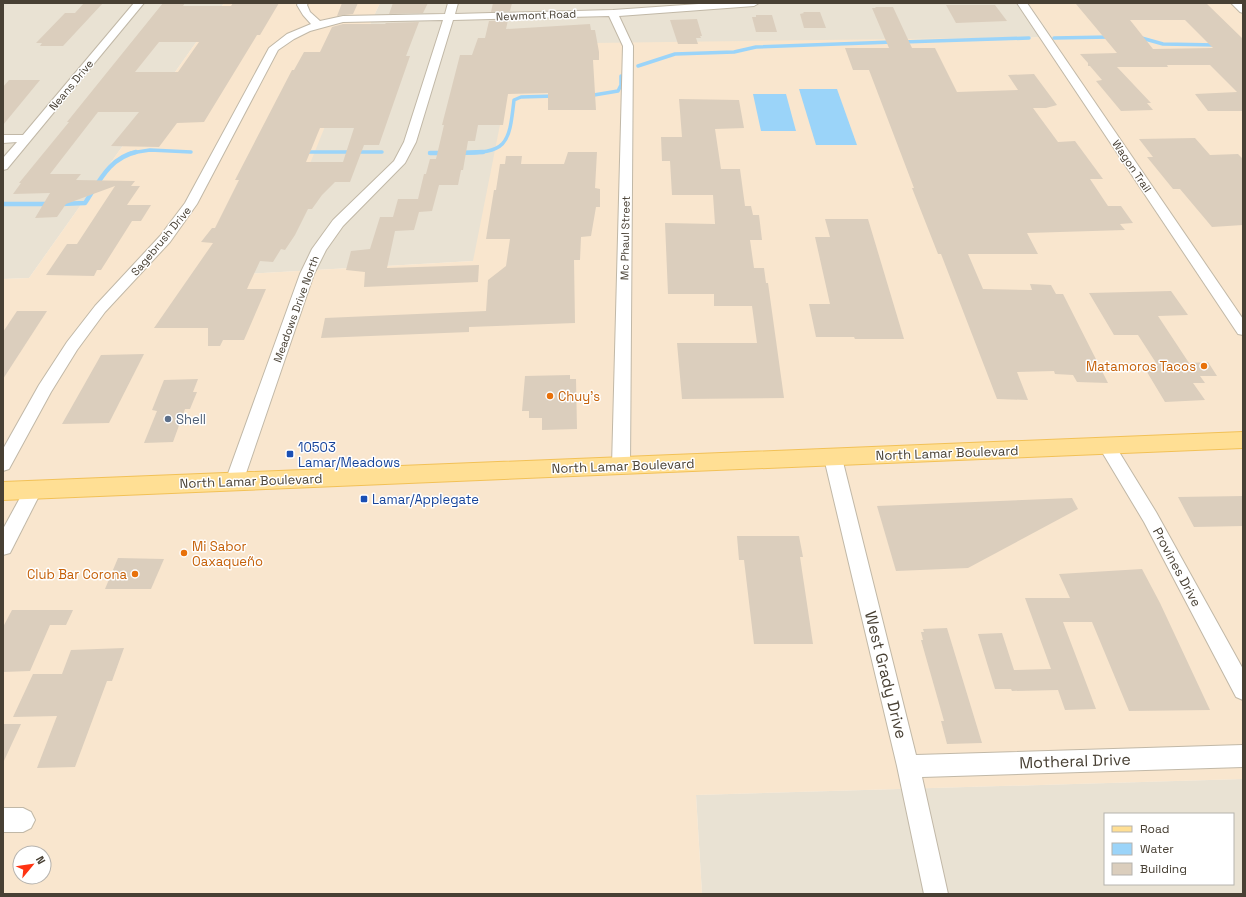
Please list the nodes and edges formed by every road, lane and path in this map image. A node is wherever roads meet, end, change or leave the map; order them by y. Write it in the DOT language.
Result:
graph roads {
  1 [pos="139,3"];
  2 [pos="303,3"];
  3 [pos="452,3"];
  4 [pos="754,3"];
  5 [pos="1022,3"];
  6 [pos="1236,3"];
  7 [pos="661,6"];
  8 [pos="1243,10"];
  9 [pos="613,12"];
  10 [pos="448,17"];
  11 [pos="317,24"];
  12 [pos="3,138"];
  13 [pos="27,138"];
  14 [pos="3,166"];
  15 [pos="1243,330"];
  16 [pos="1243,440"];
  17 [pos="1107,446"];
  18 [pos="833,458"];
  19 [pos="3,464"];
  20 [pos="621,466"];
  21 [pos="234,482"];
  22 [pos="33,490"];
  23 [pos="3,491"];
  24 [pos="3,547"];
  25 [pos="1243,690"];
  26 [pos="1243,756"];
  27 [pos="908,766"];
  28 [pos="936,894"];
  1 -- 13 [label="street, Neans Drive"];
  2 -- 11 [label="street"];
  3 -- 10 [label="street, Meadows Drive North"];
  4 -- 7 [label="street, Newmont Road"];
  5 -- 15 [label="street, Wagon Trail"];
  6 -- 8 [label="street"];
  7 -- 9 [label="street, Newmont Road"];
  9 -- 10 [label="street, Newmont Road"];
  9 -- 20 [label="street, Mc Phaul Street"];
  10 -- 11 [label="street, Newmont Road"];
  10 -- 21 [label="street, Meadows Drive North"];
  11 -- 19 [label="street, Sagebrush Drive"];
  12 -- 13 [label="street"];
  13 -- 14 [label="street, Neans Drive"];
  16 -- 17 [label="main road, North Lamar Boulevard"];
  17 -- 18 [label="main road, North Lamar Boulevard"];
  17 -- 25 [label="street, Provines Drive"];
  18 -- 20 [label="main road, North Lamar Boulevard"];
  18 -- 27 [label="street, West Grady Drive"];
  20 -- 21 [label="main road, North Lamar Boulevard"];
  21 -- 22 [label="main road, North Lamar Boulevard"];
  22 -- 23 [label="main road, North Lamar Boulevard"];
  22 -- 24 [label="street"];
  26 -- 27 [label="street, Motheral Drive"];
  27 -- 28 [label="street, West Grady Drive"];
}
